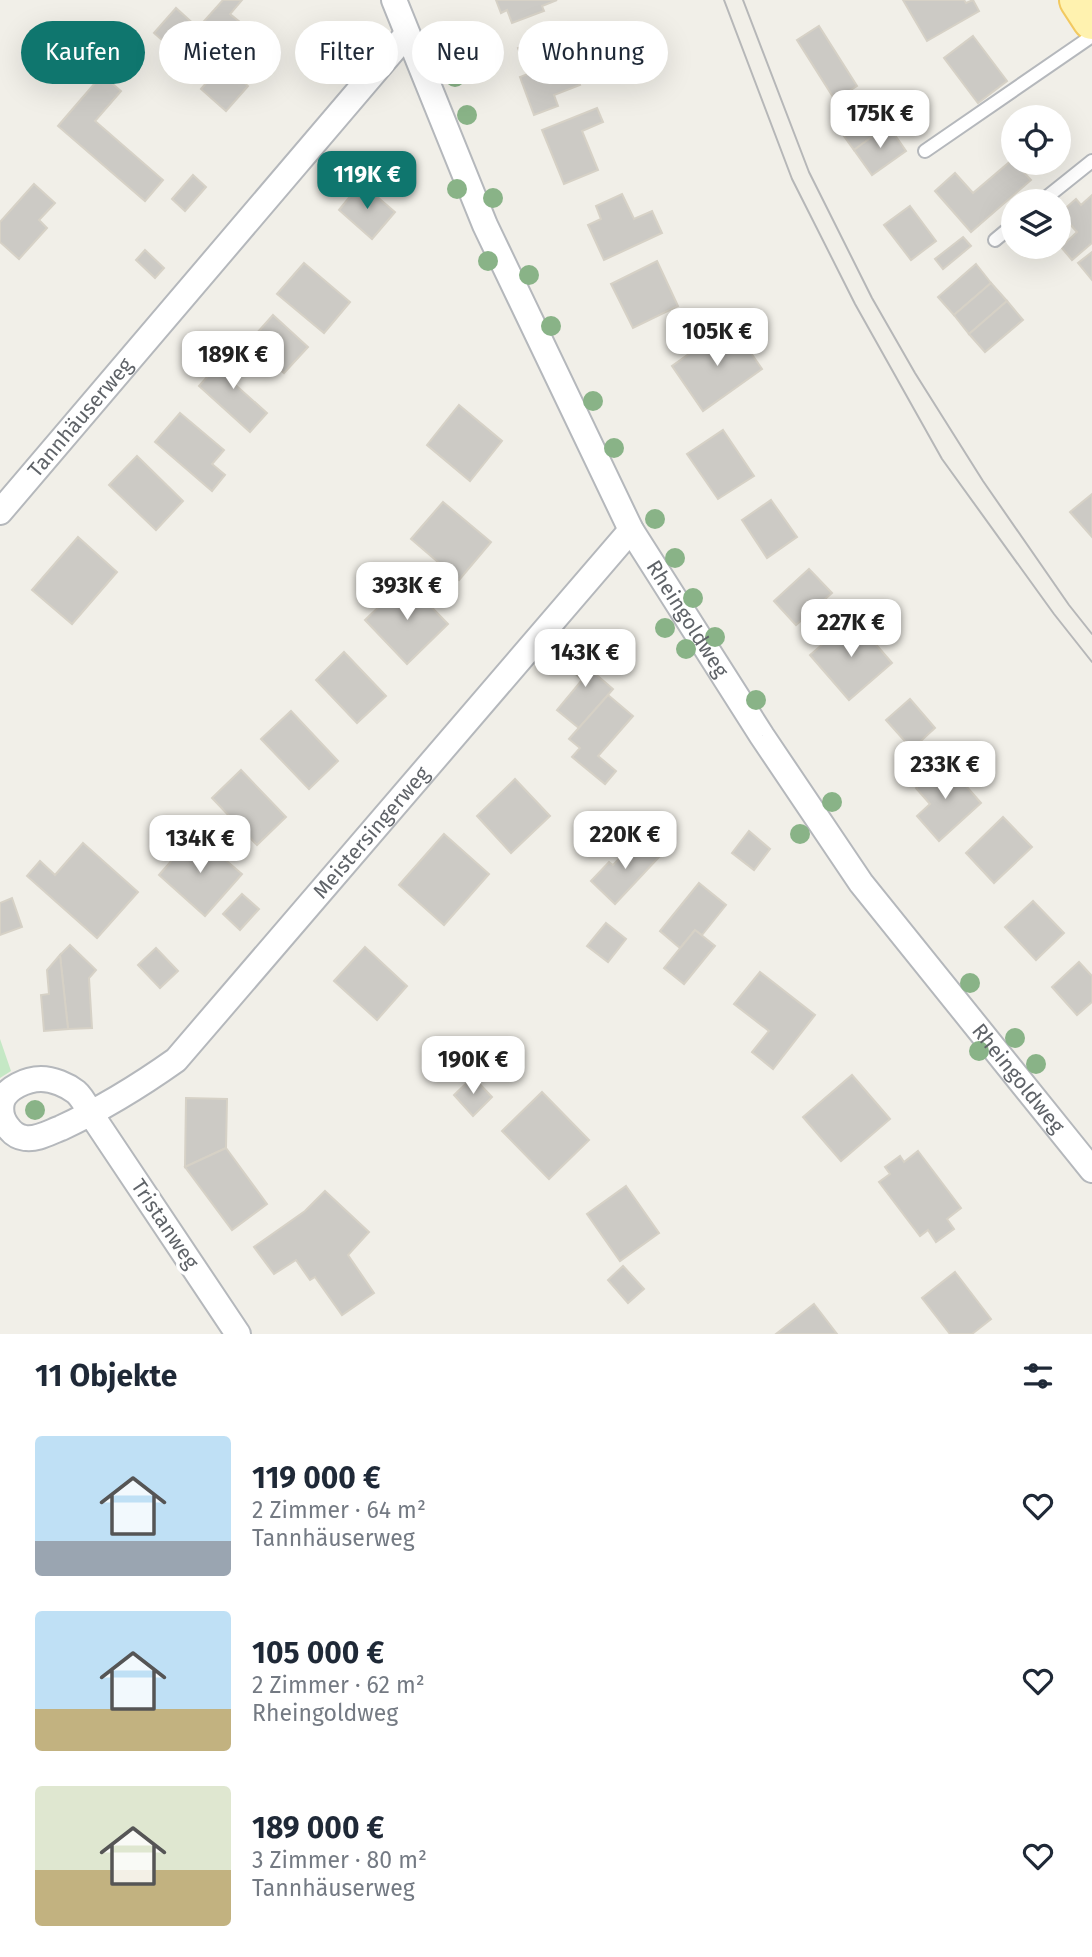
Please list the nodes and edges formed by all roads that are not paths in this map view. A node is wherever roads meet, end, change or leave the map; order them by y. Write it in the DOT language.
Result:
graph roads {
  1 [pos="394,0"];
  2 [pos="1079,0"];
  3 [pos="1092,20"];
  4 [pos="407,34"];
  5 [pos="1092,36"];
  6 [pos="925,151"];
  7 [pos="1092,161"];
  8 [pos="1057,189"];
  9 [pos="1001,235"];
  10 [pos="995,240"];
  11 [pos="0,512"];
  12 [pos="631,530"];
  13 [pos="92,1114"];
  14 [pos="1092,1170"];
  15 [pos="238,1334"];
  1 -- 4 [label="street, Rheingoldweg"];
  2 -- 3 [label="main road"];
  4 -- 11 [label="street, Tannhäuserweg"];
  4 -- 12 [label="street, Rheingoldweg"];
  5 -- 6 [label="lane"];
  7 -- 8 [label="lane"];
  9 -- 10 [label="lane"];
  12 -- 13 [label="street, Meistersingerweg"];
  12 -- 14 [label="street, Rheingoldweg"];
  13 -- 15 [label="street, Tristanweg"];
}
